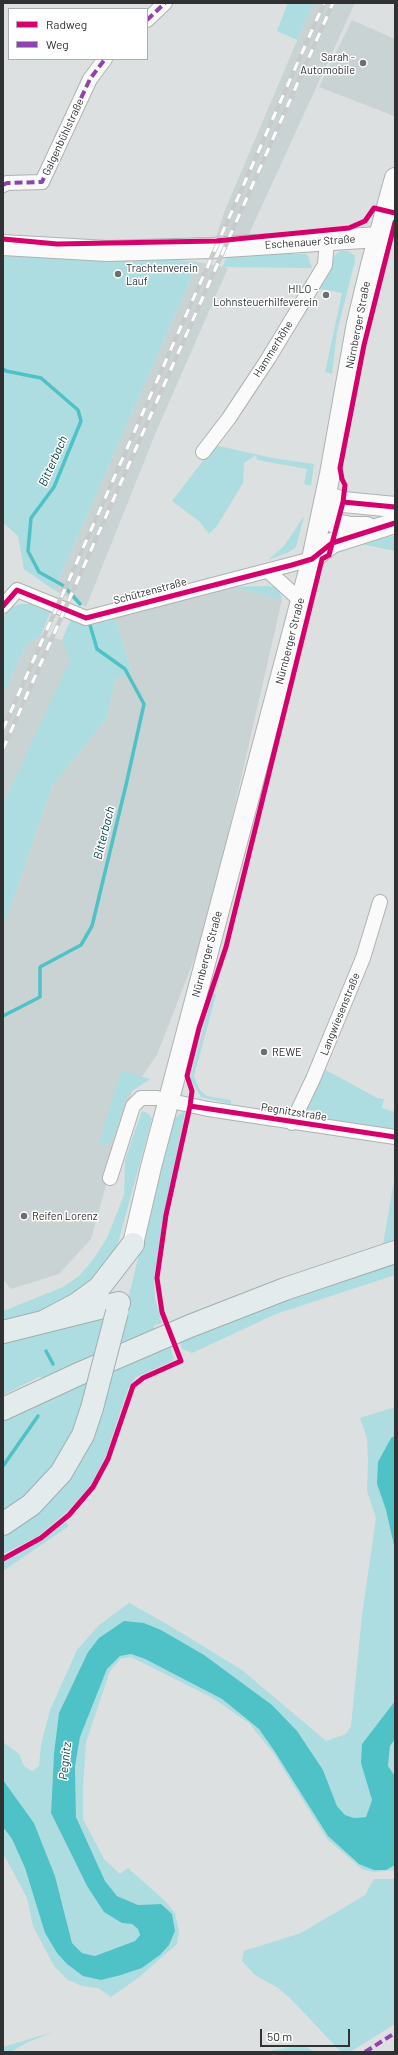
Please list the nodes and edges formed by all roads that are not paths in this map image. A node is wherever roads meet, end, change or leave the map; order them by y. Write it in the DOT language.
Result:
graph roads {
  1 [pos="164,3"];
  2 [pos="148,19"];
  3 [pos="104,60"];
  4 [pos="395,178"];
  5 [pos="3,185"];
  6 [pos="392,203"];
  7 [pos="378,237"];
  8 [pos="326,240"];
  9 [pos="3,245"];
  10 [pos="204,452"];
  11 [pos="326,496"];
  12 [pos="395,507"];
  13 [pos="387,526"];
  14 [pos="312,559"];
  15 [pos="268,571"];
  16 [pos="300,600"];
  17 [pos="3,606"];
  18 [pos="380,902"];
  19 [pos="168,1101"];
  20 [pos="292,1123"];
  21 [pos="395,1137"];
  22 [pos="110,1178"];
  23 [pos="133,1244"];
  24 [pos="395,1252"];
  25 [pos="118,1307"];
  26 [pos="43,1322"];
  27 [pos="3,1332"];
  28 [pos="3,1409"];
  29 [pos="3,1524"];
  1 -- 2 [label="street"];
  3 -- 5 [label="street, Galgenbühlstraße"];
  4 -- 6 [label="main road, Nürnberger Straße"];
  6 -- 7 [label="main road, Nürnberger Straße"];
  7 -- 8 [label="main road, Eschenauer Straße"];
  7 -- 11 [label="main road, Nürnberger Straße"];
  8 -- 9 [label="main road, Eschenauer Straße"];
  8 -- 10 [label="street, Hammerhöhe"];
  11 -- 12 [label="main road"];
  11 -- 13 [label="main road"];
  11 -- 14 [label="main road, Nürnberger Straße"];
  13 -- 14 [label="main road"];
  14 -- 15 [label="street, Schützenstraße"];
  14 -- 16 [label="main road, Nürnberger Straße"];
  15 -- 16 [label="street"];
  15 -- 17 [label="street, Schützenstraße"];
  16 -- 19 [label="main road, Nürnberger Straße"];
  18 -- 20 [label="street, Langwiesenstraße"];
  19 -- 20 [label="street, Pegnitzstraße"];
  19 -- 22 [label="street"];
  19 -- 23 [label="main road, Nürnberger Straße"];
  20 -- 21 [label="street, Pegnitzstraße"];
  23 -- 25 [label="main road"];
  23 -- 26 [label="main road"];
  24 -- 28 [label="main road"];
  25 -- 26 [label="main road"];
  25 -- 29 [label="main road, bridge"];
  26 -- 27 [label="main road"];
}
